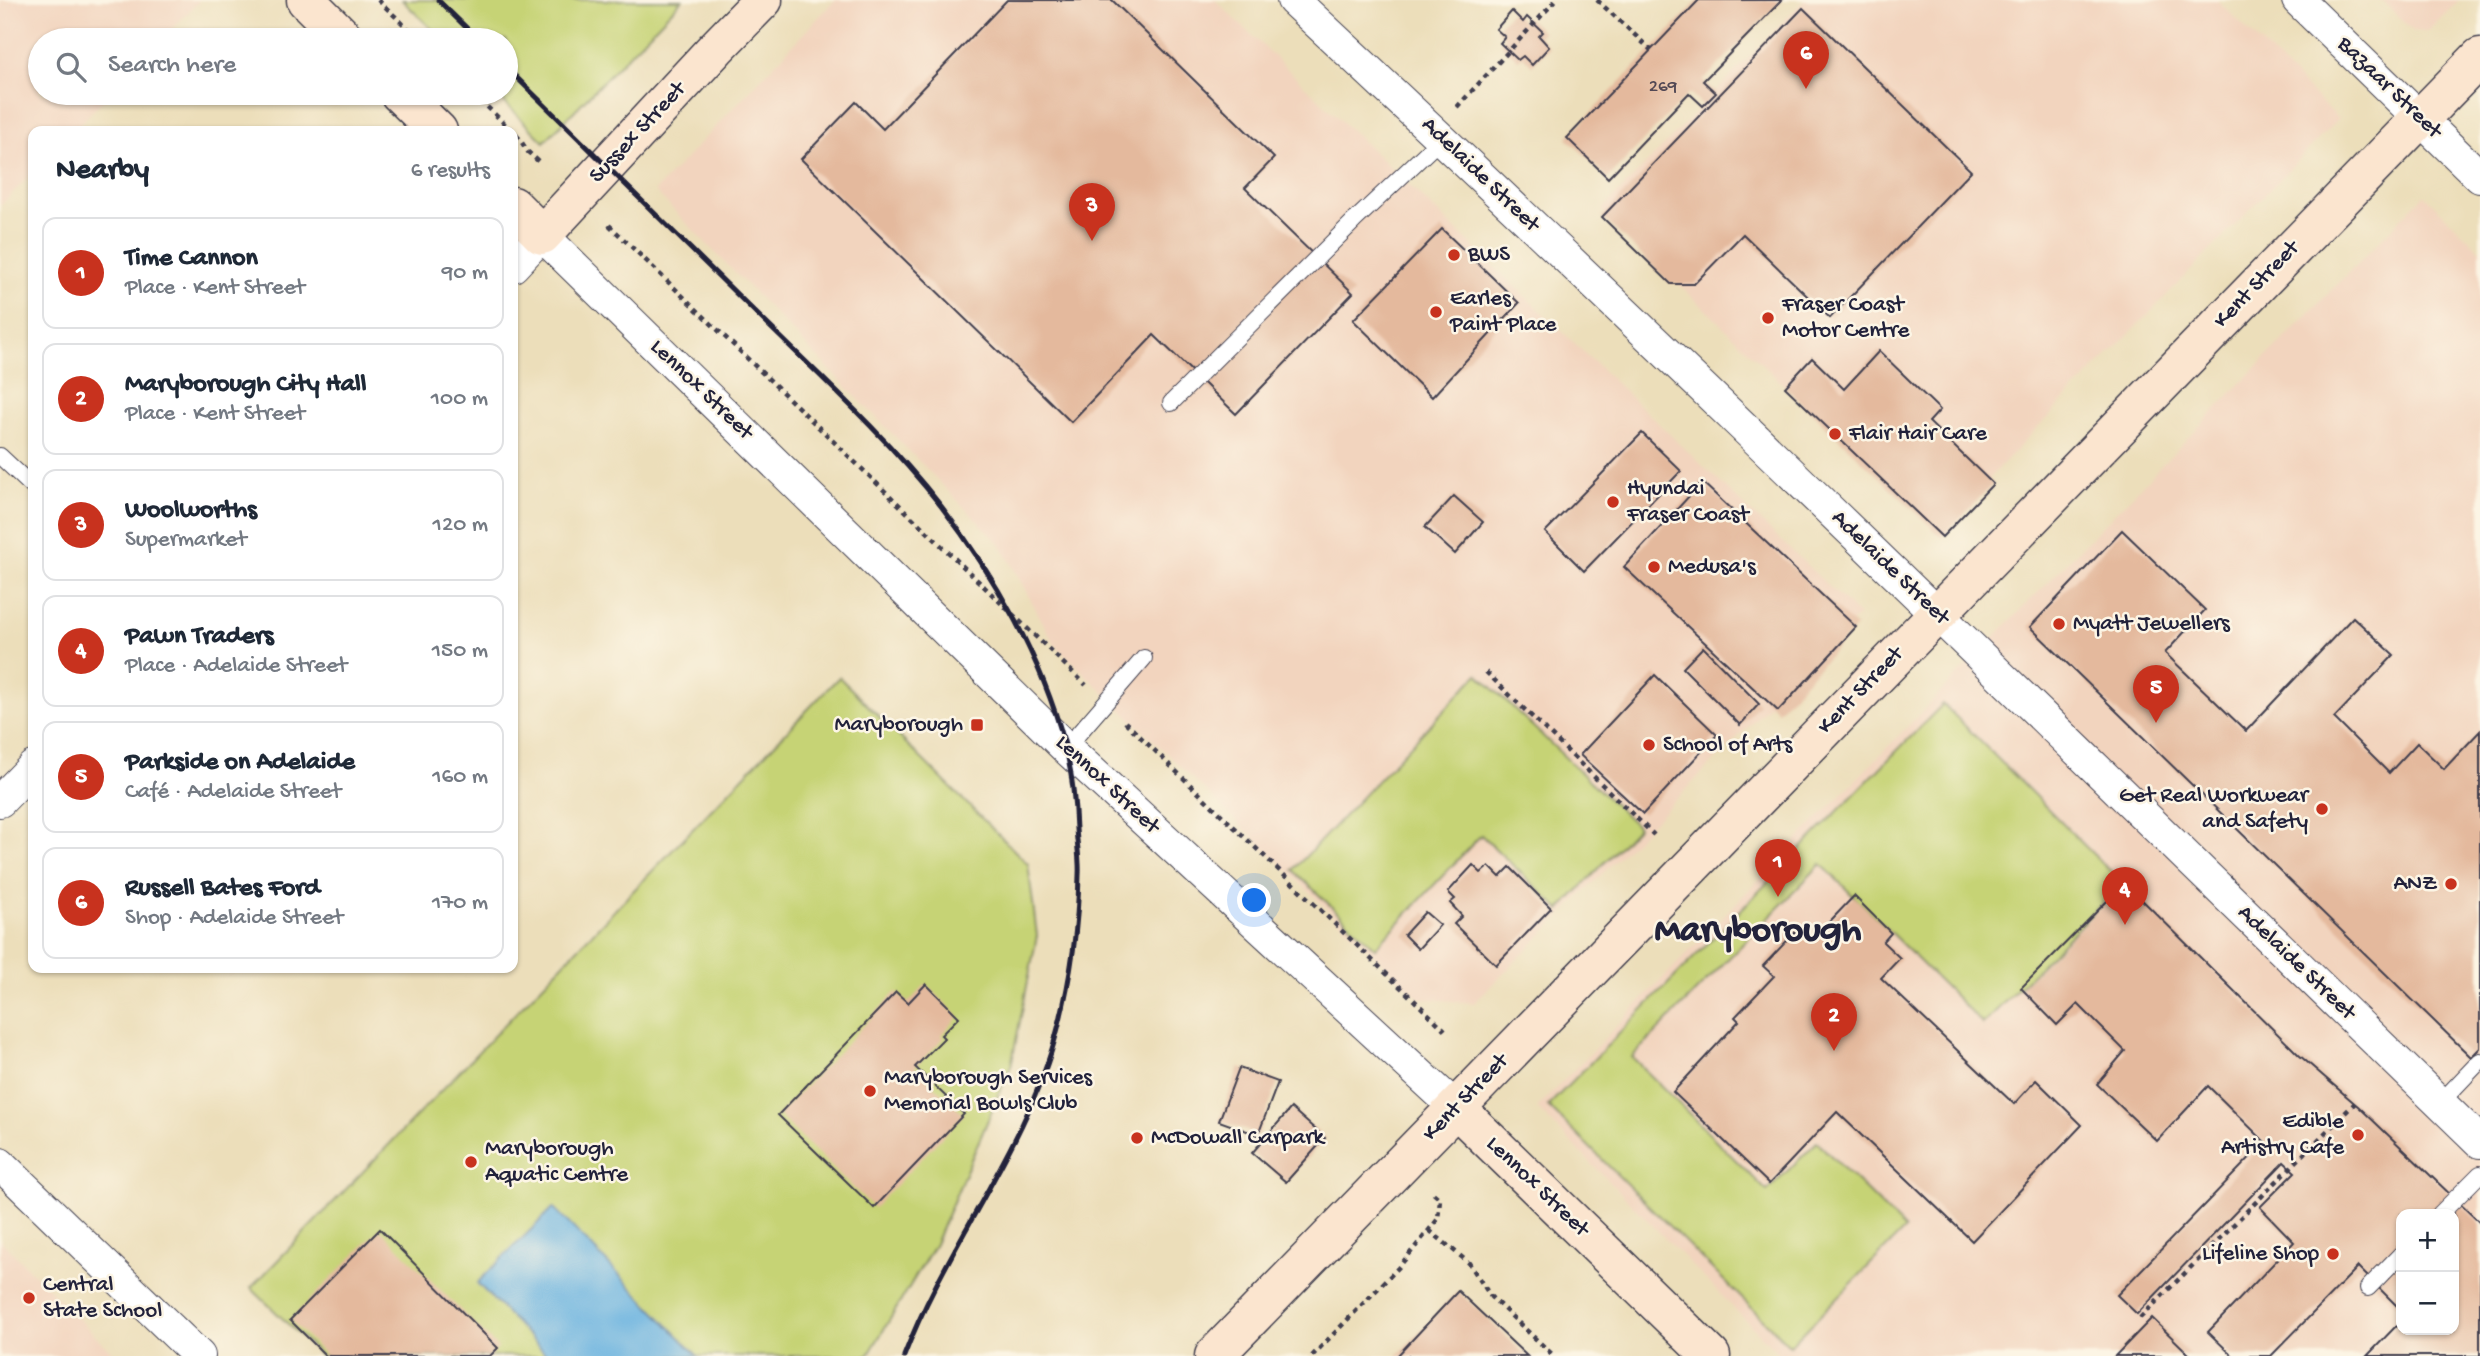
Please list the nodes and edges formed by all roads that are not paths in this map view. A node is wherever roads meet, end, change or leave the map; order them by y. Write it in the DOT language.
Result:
graph roads {
  1 [pos="306,0"];
  2 [pos="763,0"];
  3 [pos="1293,0"];
  4 [pos="2298,0"];
  5 [pos="334,28"];
  6 [pos="2480,57"];
  7 [pos="411,105"];
  8 [pos="2420,119"];
  9 [pos="433,126"];
  10 [pos="1442,138"];
  11 [pos="2480,177"];
  12 [pos="518,211"];
  13 [pos="542,234"];
  14 [pos="518,260"];
  15 [pos="1171,403"];
  16 [pos="0,456"];
  17 [pos="28,482"];
  18 [pos="1937,613"];
  19 [pos="1144,658"];
  20 [pos="1066,748"];
  21 [pos="28,771"];
  22 [pos="0,801"];
  23 [pos="2480,1061"];
  24 [pos="2440,1103"];
  25 [pos="1456,1108"];
  26 [pos="2480,1142"];
  27 [pos="0,1164"];
  28 [pos="2480,1174"];
  29 [pos="2446,1209"];
  30 [pos="2396,1259"];
  31 [pos="2368,1287"];
  32 [pos="199,1356"];
  33 [pos="1214,1356"];
  34 [pos="1710,1356"];
  1 -- 5 [label="main road"];
  2 -- 13 [label="main road, Sussex Street"];
  3 -- 10 [label="street, Adelaide Street"];
  4 -- 8 [label="street, Bazaar Street"];
  6 -- 8 [label="main road, Kent Street"];
  7 -- 9 [label="main road"];
  8 -- 11 [label="street, Bazaar Street"];
  8 -- 18 [label="main road, Kent Street"];
  10 -- 15 [label="lane"];
  10 -- 18 [label="street, Adelaide Street"];
  12 -- 13 [label="main road, Lennox Street"];
  13 -- 14 [label="street, Sussex Street"];
  13 -- 20 [label="street, Lennox Street"];
  16 -- 17 [label="lane"];
  18 -- 24 [label="street, Adelaide Street"];
  18 -- 25 [label="main road, Kent Street"];
  19 -- 20 [label="lane"];
  20 -- 25 [label="street, Lennox Street"];
  21 -- 22 [label="street"];
  23 -- 24 [label="lane"];
  24 -- 26 [label="street, Adelaide Street"];
  25 -- 33 [label="main road, Kent Street"];
  25 -- 34 [label="main road, Lennox Street"];
  27 -- 32 [label="street"];
  28 -- 29 [label="lane"];
  30 -- 31 [label="lane"];
}
